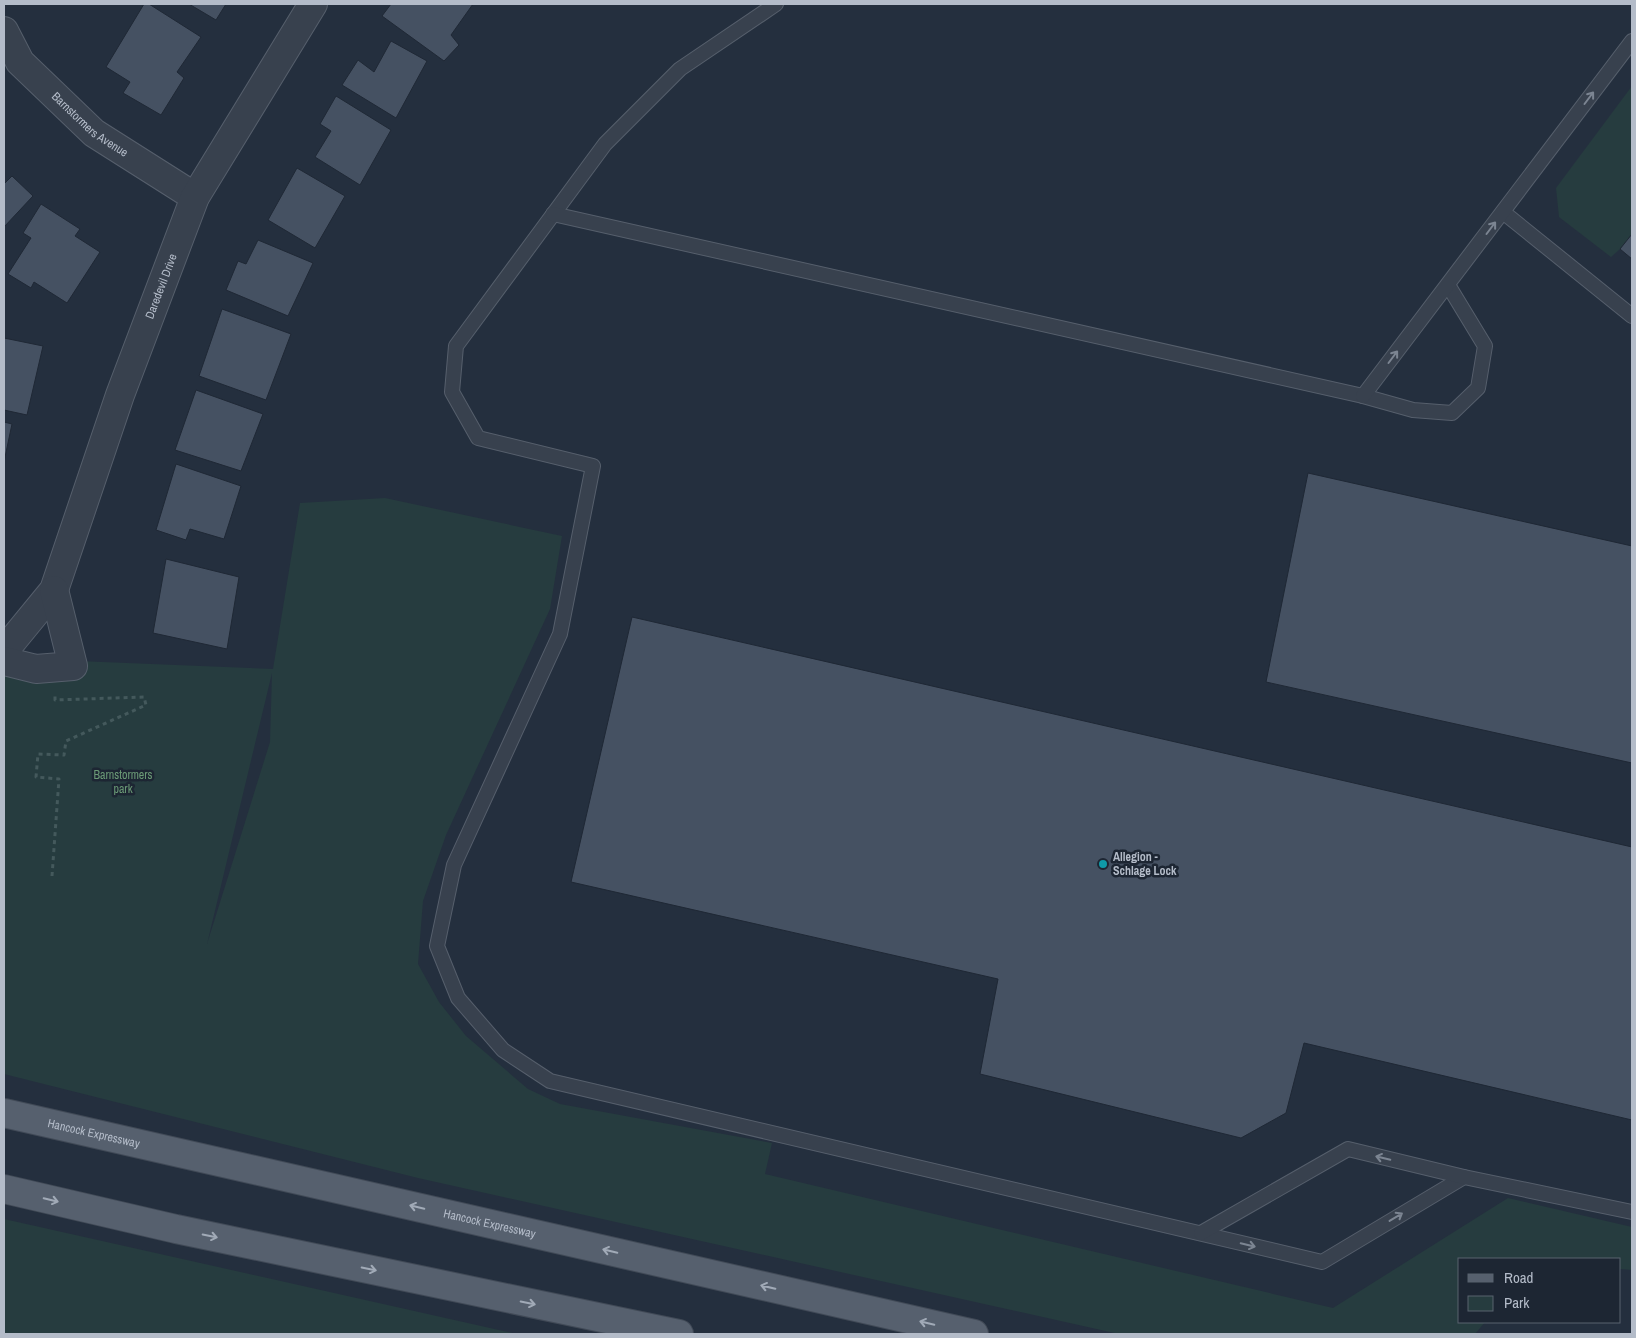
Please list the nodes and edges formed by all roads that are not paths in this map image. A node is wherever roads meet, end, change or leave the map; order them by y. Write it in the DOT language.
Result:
graph roads {
  1 [pos="313,4"];
  2 [pos="776,4"];
  3 [pos="4,31"];
  4 [pos="1632,41"];
  5 [pos="194,197"];
  6 [pos="1503,212"];
  7 [pos="553,214"];
  8 [pos="1448,285"];
  9 [pos="1632,316"];
  10 [pos="1363,396"];
  11 [pos="54,590"];
  12 [pos="4,651"];
  13 [pos="4,661"];
  14 [pos="4,1113"];
  15 [pos="1464,1177"];
  16 [pos="4,1190"];
  17 [pos="1632,1212"];
  18 [pos="1200,1234"];
  19 [pos="679,1334"];
  20 [pos="974,1334"];
  1 -- 5 [label="street, Daredevil Drive"];
  2 -- 7 [label="lane"];
  3 -- 5 [label="street, Barnstormers Avenue"];
  6 -- 4 [label="lane, one-way"];
  5 -- 11 [label="street, Daredevil Drive"];
  8 -- 6 [label="lane, one-way"];
  6 -- 9 [label="lane"];
  7 -- 10 [label="lane"];
  7 -- 18 [label="lane"];
  10 -- 8 [label="lane, one-way"];
  8 -- 10 [label="lane"];
  11 -- 12 [label="street, Daredevil Drive"];
  11 -- 13 [label="street"];
  20 -- 14 [label="main road, Hancock Expressway, one-way"];
  15 -- 17 [label="lane"];
  15 -- 18 [label="lane, one-way"];
  18 -- 15 [label="lane, one-way"];
  16 -- 19 [label="main road, one-way"];
}
